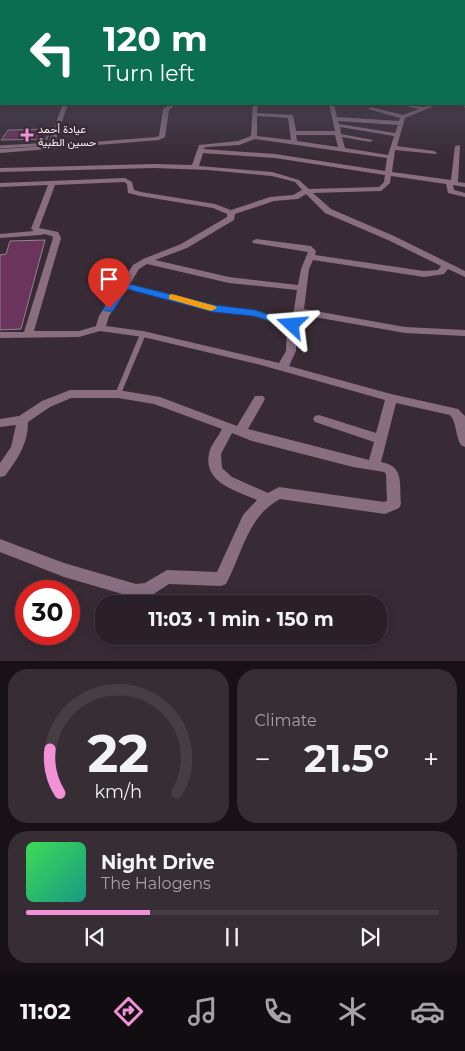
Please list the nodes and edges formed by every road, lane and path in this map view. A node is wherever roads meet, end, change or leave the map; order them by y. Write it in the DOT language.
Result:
graph roads {
  1 [pos="65,105"];
  2 [pos="172,105"];
  3 [pos="254,105"];
  4 [pos="331,105"];
  5 [pos="405,105"];
  6 [pos="432,105"];
  7 [pos="422,108"];
  8 [pos="371,110"];
  9 [pos="254,114"];
  10 [pos="401,120"];
  11 [pos="336,122"];
  12 [pos="294,133"];
  13 [pos="338,134"];
  14 [pos="398,135"];
  15 [pos="254,137"];
  16 [pos="370,140"];
  17 [pos="280,142"];
  18 [pos="294,144"];
  19 [pos="51,145"];
  20 [pos="458,146"];
  21 [pos="0,147"];
  22 [pos="394,148"];
  23 [pos="342,149"];
  24 [pos="0,151"];
  25 [pos="200,151"];
  26 [pos="434,153"];
  27 [pos="275,156"];
  28 [pos="390,157"];
  29 [pos="195,167"];
  30 [pos="0,170"];
  31 [pos="272,174"];
  32 [pos="387,174"];
  33 [pos="53,182"];
  34 [pos="452,182"];
  35 [pos="0,185"];
  36 [pos="465,185"];
  37 [pos="305,191"];
  38 [pos="465,195"];
  39 [pos="232,213"];
  40 [pos="51,233"];
  41 [pos="0,236"];
  42 [pos="256,241"];
  43 [pos="311,257"];
  44 [pos="146,260"];
  45 [pos="446,265"];
  46 [pos="465,274"];
  47 [pos="124,285"];
  48 [pos="301,288"];
  49 [pos="299,311"];
  50 [pos="292,325"];
  51 [pos="100,328"];
  52 [pos="465,333"];
  53 [pos="28,334"];
  54 [pos="143,334"];
  55 [pos="0,335"];
  56 [pos="282,368"];
  57 [pos="118,394"];
  58 [pos="390,398"];
  59 [pos="259,399"];
  60 [pos="320,419"];
  61 [pos="22,420"];
  62 [pos="0,423"];
  63 [pos="234,430"];
  64 [pos="379,438"];
  65 [pos="465,442"];
  66 [pos="374,466"];
  67 [pos="0,472"];
  68 [pos="266,498"];
  69 [pos="0,545"];
  1 -- 19 [label="street"];
  2 -- 19 [label="street"];
  3 -- 9 [label="street"];
  4 -- 11 [label="street"];
  5 -- 7 [label="street"];
  6 -- 7 [label="street"];
  7 -- 10 [label="street"];
  8 -- 10 [label="street"];
  9 -- 12 [label="street"];
  9 -- 15 [label="street"];
  10 -- 11 [label="street"];
  10 -- 14 [label="street"];
  11 -- 13 [label="street"];
  11 -- 14 [label="street"];
  12 -- 13 [label="street"];
  12 -- 18 [label="street"];
  13 -- 16 [label="street"];
  13 -- 23 [label="street"];
  14 -- 22 [label="street"];
  15 -- 17 [label="street"];
  15 -- 25 [label="street"];
  17 -- 18 [label="street"];
  17 -- 27 [label="street"];
  18 -- 23 [label="street"];
  19 -- 21 [label="lane"];
  19 -- 24 [label="street"];
  20 -- 34 [label="street"];
  22 -- 26 [label="street"];
  22 -- 28 [label="street"];
  23 -- 28 [label="street"];
  25 -- 27 [label="street"];
  25 -- 29 [label="street"];
  27 -- 31 [label="street"];
  27 -- 32 [label="street"];
  28 -- 32 [label="street"];
  29 -- 30 [label="street"];
  29 -- 31 [label="street"];
  31 -- 37 [label="street"];
  32 -- 34 [label="street"];
  32 -- 37 [label="street"];
  33 -- 35 [label="street"];
  33 -- 39 [label="street"];
  33 -- 40 [label="street"];
  34 -- 36 [label="street"];
  34 -- 38 [label="street"];
  37 -- 39 [label="street"];
  37 -- 45 [label="street"];
  39 -- 44 [label="street"];
  40 -- 41 [label="street"];
  40 -- 53 [label="street"];
  42 -- 43 [label="street"];
  43 -- 45 [label="street"];
  43 -- 48 [label="street"];
  44 -- 47 [label="street"];
  44 -- 48 [label="street"];
  45 -- 46 [label="street"];
  47 -- 50 [label="street"];
  47 -- 51 [label="street"];
  48 -- 49 [label="street"];
  49 -- 50 [label="street"];
  49 -- 52 [label="street"];
  50 -- 56 [label="street"];
  51 -- 53 [label="street"];
  51 -- 54 [label="street"];
  53 -- 55 [label="street"];
  54 -- 56 [label="street"];
  54 -- 57 [label="lane"];
  56 -- 58 [label="street"];
  57 -- 61 [label="street"];
  57 -- 63 [label="street"];
  58 -- 64 [label="street"];
  58 -- 65 [label="street"];
  59 -- 63 [label="street"];
  60 -- 64 [label="street"];
  61 -- 62 [label="street"];
  61 -- 67 [label="street"];
  63 -- 66 [label="street"];
  63 -- 68 [label="street"];
  64 -- 66 [label="street"];
  66 -- 68 [label="street"];
  68 -- 69 [label="street"];
}
